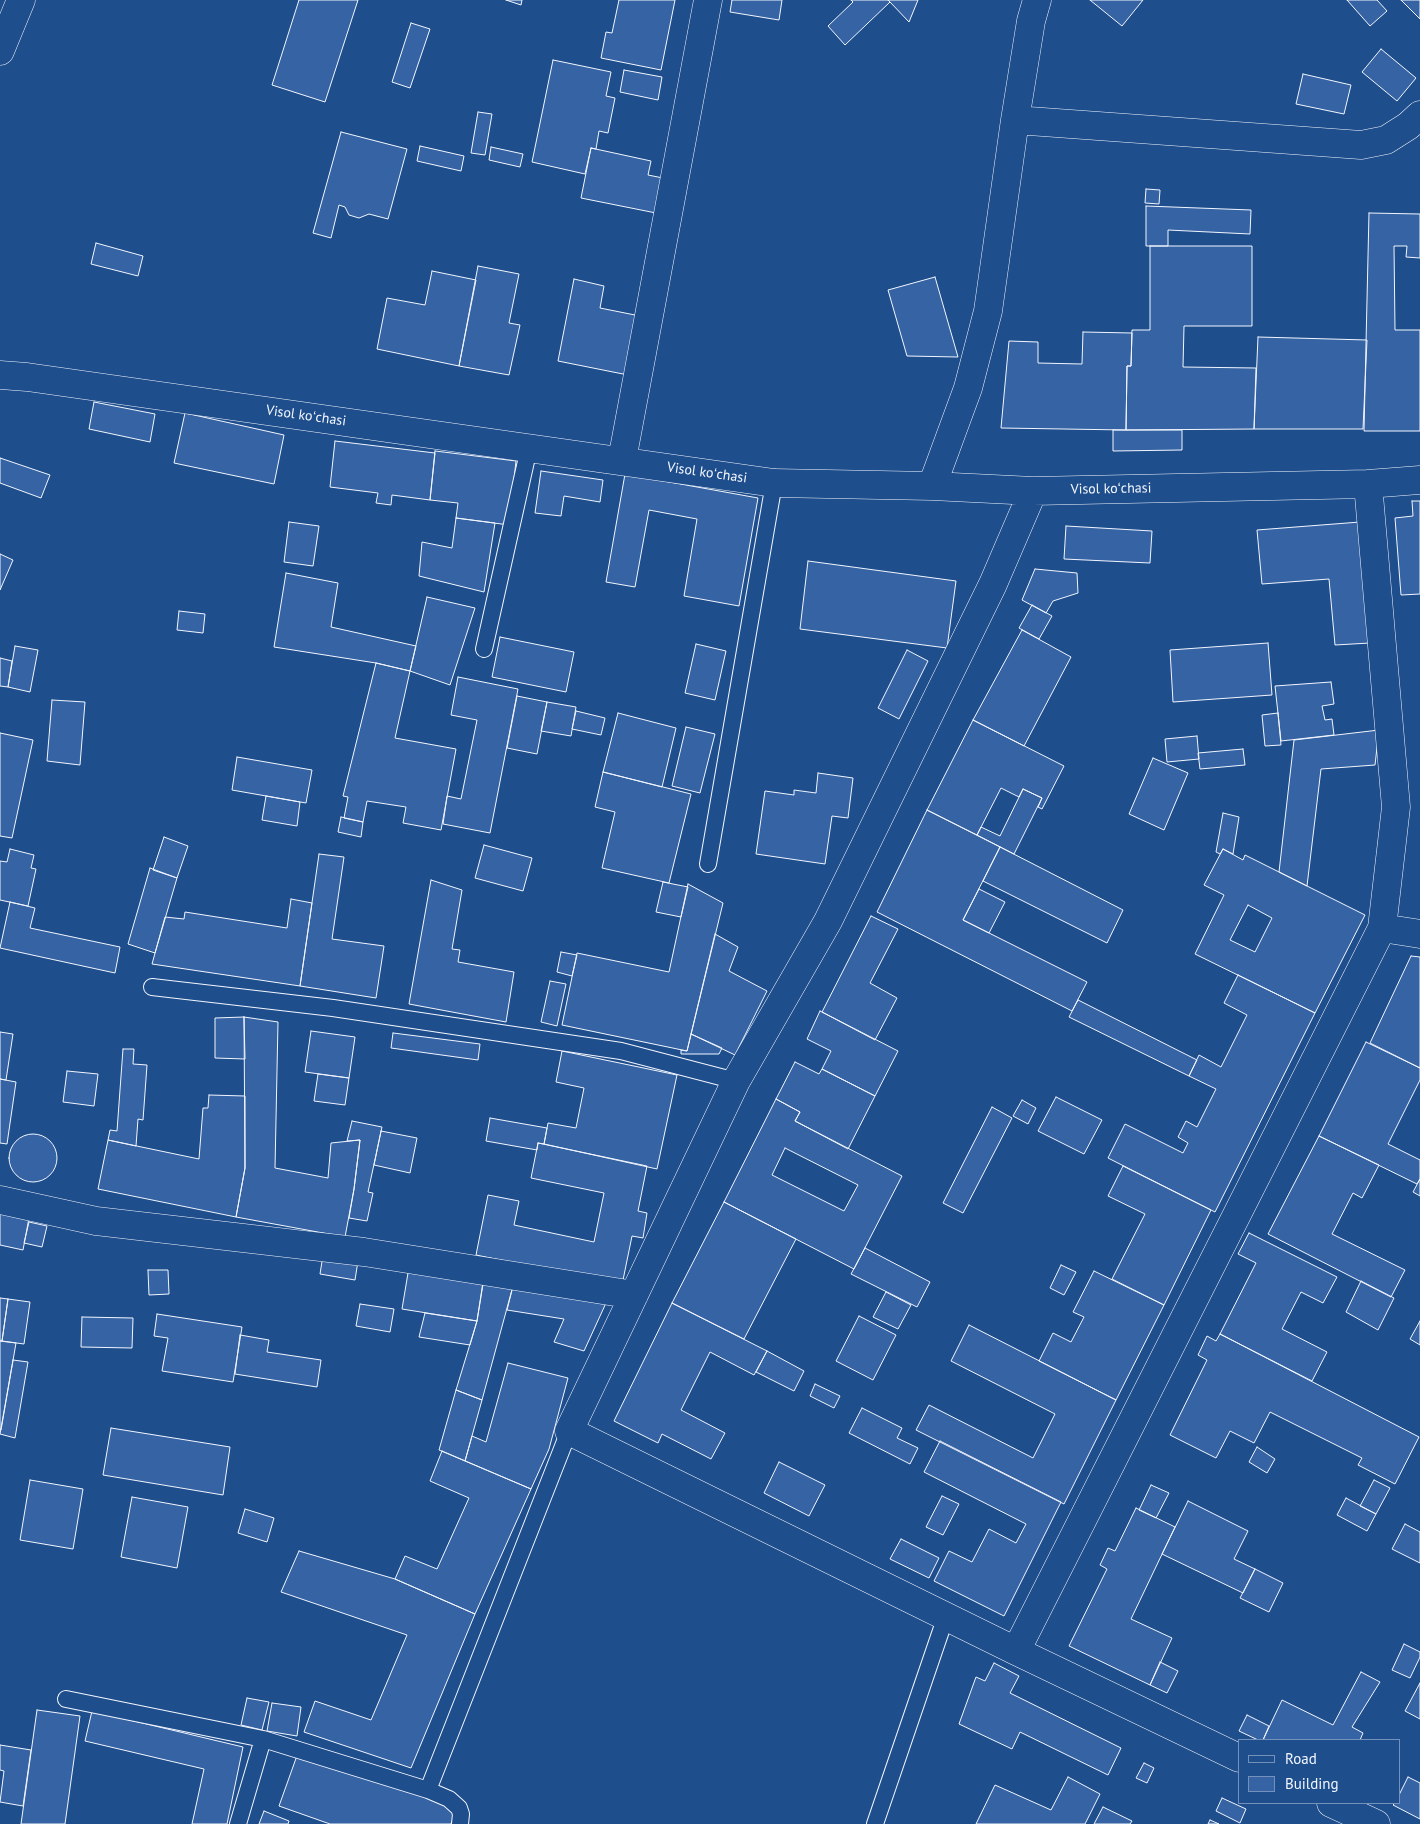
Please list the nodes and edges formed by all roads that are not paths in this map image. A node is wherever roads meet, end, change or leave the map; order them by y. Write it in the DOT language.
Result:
graph roads {
  1 [pos="21,0"];
  2 [pos="708,0"];
  3 [pos="1037,0"];
  4 [pos="0,51"];
  5 [pos="1420,115"];
  6 [pos="1015,120"];
  7 [pos="0,375"];
  8 [pos="529,448"];
  9 [pos="622,460"];
  10 [pos="1420,480"];
  11 [pos="774,483"];
  12 [pos="1368,484"];
  13 [pos="932,486"];
  14 [pos="1033,491"];
  15 [pos="484,649"];
  16 [pos="708,864"];
  17 [pos="1382,928"];
  18 [pos="1420,934"];
  19 [pos="152,987"];
  20 [pos="736,1082"];
  21 [pos="0,1200"];
  22 [pos="634,1295"];
  23 [pos="569,1430"];
  24 [pos="946,1616"];
  25 [pos="1016,1651"];
  26 [pos="66,1699"];
  27 [pos="263,1739"];
  28 [pos="1238,1758"];
  29 [pos="428,1790"];
  30 [pos="1333,1804"];
  31 [pos="238,1824"];
  32 [pos="460,1824"];
  33 [pos="875,1824"];
  34 [pos="1376,1824"];
  1 -- 4 [label="street"];
  2 -- 9 [label="street"];
  3 -- 6 [label="street"];
  5 -- 6 [label="street"];
  6 -- 13 [label="street"];
  7 -- 8 [label="street, Visol koʻchasi"];
  8 -- 9 [label="street, Visol koʻchasi"];
  8 -- 15 [label="lane"];
  9 -- 11 [label="street, Visol koʻchasi"];
  10 -- 12 [label="street, Visol koʻchasi"];
  11 -- 13 [label="street, Visol koʻchasi"];
  11 -- 16 [label="lane"];
  12 -- 14 [label="street, Visol koʻchasi"];
  12 -- 17 [label="street"];
  13 -- 14 [label="street, Visol koʻchasi"];
  14 -- 20 [label="street"];
  17 -- 18 [label="street"];
  17 -- 25 [label="street"];
  19 -- 20 [label="lane"];
  20 -- 22 [label="street"];
  21 -- 22 [label="street"];
  22 -- 23 [label="street"];
  23 -- 24 [label="street"];
  23 -- 29 [label="lane"];
  24 -- 25 [label="street"];
  24 -- 33 [label="lane"];
  25 -- 28 [label="street"];
  26 -- 27 [label="lane"];
  27 -- 29 [label="lane"];
  27 -- 31 [label="lane"];
  29 -- 32 [label="lane"];
  30 -- 34 [label="street"];
}
